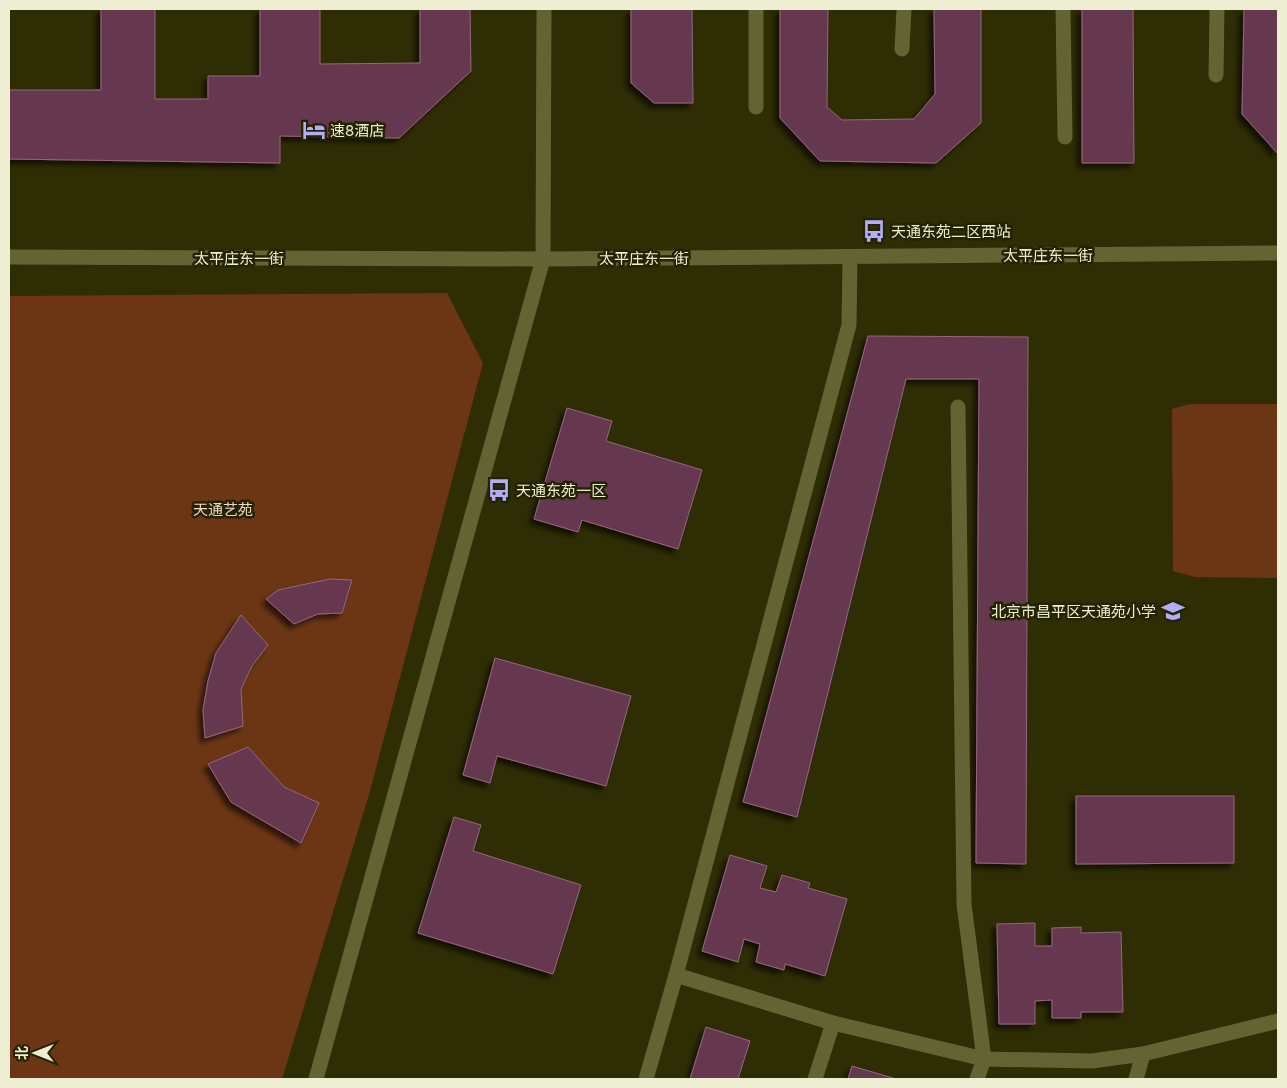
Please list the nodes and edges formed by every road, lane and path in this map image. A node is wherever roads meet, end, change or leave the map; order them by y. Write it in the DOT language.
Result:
graph roads {
  1 [pos="544,9"];
  2 [pos="756,9"];
  3 [pos="904,9"];
  4 [pos="1063,9"];
  5 [pos="1217,9"];
  6 [pos="902,49"];
  7 [pos="1216,74"];
  8 [pos="756,108"];
  9 [pos="1065,137"];
  10 [pos="1278,253"];
  11 [pos="9,257"];
  12 [pos="850,257"];
  13 [pos="543,259"];
  14 [pos="958,407"];
  15 [pos="676,975"];
  16 [pos="1278,1021"];
  17 [pos="833,1023"];
  18 [pos="1144,1054"];
  19 [pos="984,1059"];
  20 [pos="316,1079"];
  21 [pos="646,1079"];
  22 [pos="815,1079"];
  23 [pos="977,1079"];
  24 [pos="1136,1079"];
  1 -- 13 [label="street"];
  2 -- 8 [label="street"];
  3 -- 6 [label="street"];
  4 -- 9 [label="street"];
  5 -- 7 [label="street"];
  10 -- 12 [label="street, 太平庄东一街"];
  11 -- 13 [label="street, 太平庄东一街"];
  12 -- 13 [label="street, 太平庄东一街"];
  12 -- 15 [label="street"];
  13 -- 20 [label="street"];
  14 -- 19 [label="street"];
  15 -- 17 [label="street"];
  15 -- 21 [label="street"];
  16 -- 18 [label="street"];
  17 -- 19 [label="street"];
  17 -- 22 [label="street"];
  18 -- 19 [label="street"];
  18 -- 24 [label="street"];
  19 -- 23 [label="street"];
}
